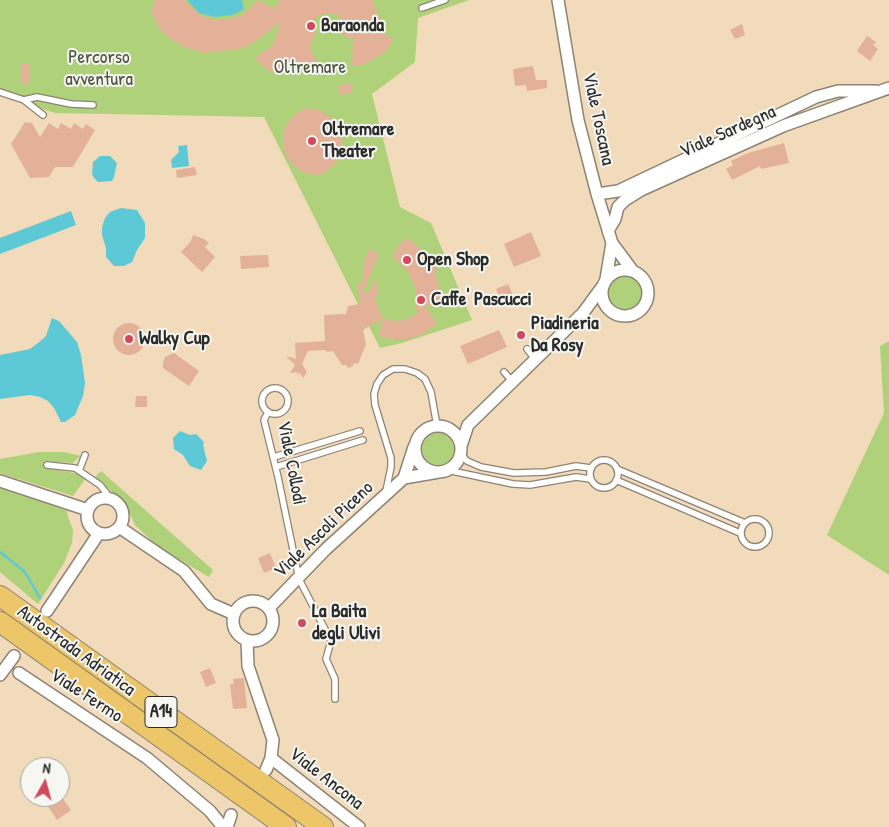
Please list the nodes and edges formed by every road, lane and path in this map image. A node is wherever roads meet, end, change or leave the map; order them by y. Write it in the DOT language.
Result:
graph roads {
  1 [pos="445,0"];
  2 [pos="558,0"];
  3 [pos="422,8"];
  4 [pos="886,90"];
  5 [pos="0,92"];
  6 [pos="24,100"];
  7 [pos="93,105"];
  8 [pos="43,115"];
  9 [pos="598,194"];
  10 [pos="608,231"];
  11 [pos="612,243"];
  12 [pos="632,270"];
  13 [pos="604,283"];
  14 [pos="610,310"];
  15 [pos="583,313"];
  16 [pos="527,349"];
  17 [pos="535,359"];
  18 [pos="504,372"];
  19 [pos="512,382"];
  20 [pos="268,412"];
  21 [pos="468,425"];
  22 [pos="437,426"];
  23 [pos="360,431"];
  24 [pos="363,440"];
  25 [pos="415,443"];
  26 [pos="461,450"];
  27 [pos="85,454"];
  28 [pos="274,458"];
  29 [pos="47,465"];
  30 [pos="276,467"];
  31 [pos="591,468"];
  32 [pos="617,469"];
  33 [pos="79,471"];
  34 [pos="443,471"];
  35 [pos="404,478"];
  36 [pos="590,479"];
  37 [pos="616,480"];
  38 [pos="0,481"];
  39 [pos="385,495"];
  40 [pos="111,500"];
  41 [pos="88,510"];
  42 [pos="745,523"];
  43 [pos="119,527"];
  44 [pos="740,532"];
  45 [pos="99,533"];
  46 [pos="299,579"];
  47 [pos="0,596"];
  48 [pos="269,608"];
  49 [pos="47,611"];
  50 [pos="234,614"];
  51 [pos="0,622"];
  52 [pos="247,640"];
  53 [pos="14,656"];
  54 [pos="19,673"];
  55 [pos="0,675"];
  56 [pos="335,699"];
  57 [pos="271,758"];
  58 [pos="266,770"];
  59 [pos="231,815"];
  60 [pos="222,827"];
  61 [pos="227,827"];
  62 [pos="286,827"];
  63 [pos="323,827"];
  64 [pos="358,827"];
  1 -- 3 [label="lane"];
  2 -- 9 [label="street, Viale Toscana"];
  4 -- 9 [label="street, Viale Sardegna"];
  4 -- 10 [label="street, Viale Sardegna"];
  5 -- 6 [label="lane"];
  6 -- 7 [label="lane"];
  6 -- 8 [label="lane"];
  9 -- 10 [label="street, Viale Toscana"];
  10 -- 11 [label="street, Viale Toscana"];
  11 -- 12 [label="street, Viale Toscana"];
  11 -- 13 [label="street, Viale Toscana"];
  12 -- 13 [label="street"];
  12 -- 14 [label="street"];
  13 -- 14 [label="street"];
  13 -- 15 [label="street"];
  14 -- 15 [label="street"];
  15 -- 17 [label="street"];
  16 -- 17 [label="lane"];
  17 -- 19 [label="street"];
  18 -- 19 [label="lane"];
  19 -- 21 [label="street"];
  20 -- 20 [label="lane"];
  20 -- 28 [label="lane, Viale Collodi"];
  21 -- 22 [label="street"];
  21 -- 26 [label="street"];
  22 -- 25 [label="street"];
  22 -- 26 [label="street"];
  22 -- 39 [label="lane"];
  23 -- 28 [label="lane"];
  24 -- 30 [label="lane"];
  25 -- 34 [label="street"];
  25 -- 35 [label="street"];
  26 -- 31 [label="lane"];
  26 -- 34 [label="street"];
  27 -- 33 [label="lane"];
  28 -- 30 [label="lane, Viale Collodi"];
  29 -- 33 [label="lane"];
  30 -- 46 [label="lane, Viale Collodi"];
  31 -- 32 [label="lane"];
  31 -- 36 [label="lane"];
  32 -- 37 [label="lane"];
  32 -- 42 [label="lane"];
  33 -- 40 [label="lane"];
  34 -- 35 [label="street"];
  34 -- 36 [label="lane"];
  35 -- 39 [label="street, Viale Ascoli Piceno"];
  36 -- 37 [label="lane"];
  37 -- 44 [label="lane"];
  38 -- 41 [label="street"];
  39 -- 46 [label="street, Viale Ascoli Piceno"];
  40 -- 41 [label="street"];
  40 -- 43 [label="street"];
  41 -- 45 [label="street"];
  42 -- 44 [label="lane"];
  42 -- 44 [label="lane"];
  43 -- 45 [label="street"];
  43 -- 50 [label="street"];
  45 -- 49 [label="street"];
  46 -- 48 [label="street, Viale Ascoli Piceno"];
  46 -- 56 [label="lane, Viale Collodi"];
  47 -- 63 [label="highway, Autostrada Adriatica / A14"];
  48 -- 50 [label="street"];
  48 -- 52 [label="street"];
  50 -- 52 [label="street"];
  51 -- 62 [label="highway, Autostrada Adriatica / A14"];
  52 -- 57 [label="street"];
  53 -- 55 [label="street"];
  54 -- 60 [label="street, Viale Fermo"];
  57 -- 58 [label="street"];
  57 -- 64 [label="street, Viale Ancona"];
  59 -- 61 [label="street"];
}
